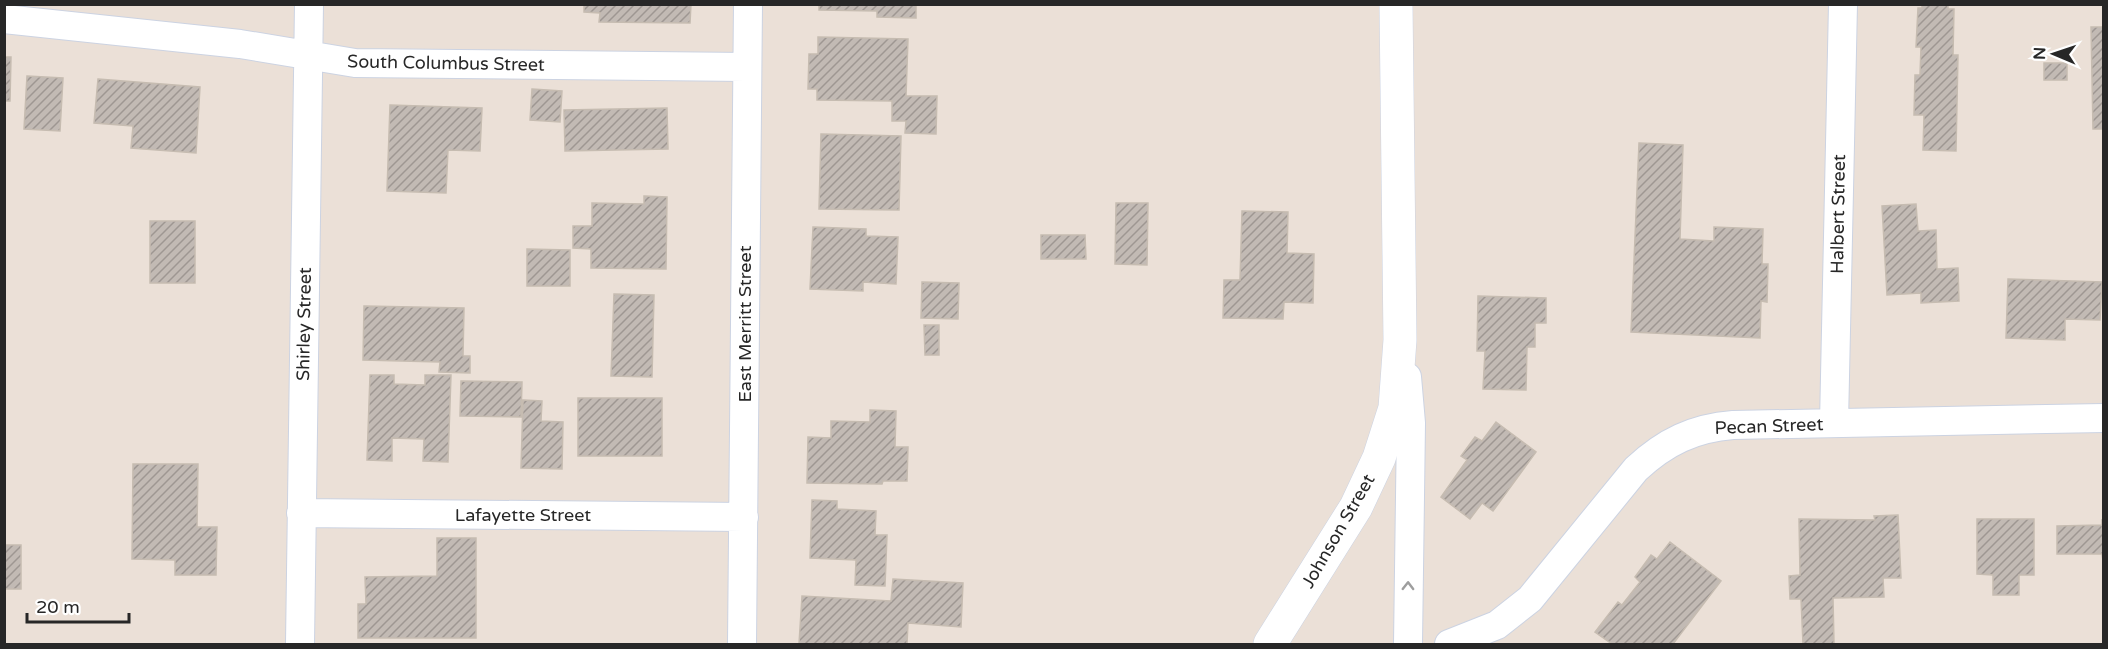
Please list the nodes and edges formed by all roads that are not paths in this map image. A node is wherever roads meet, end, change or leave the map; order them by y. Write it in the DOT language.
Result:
graph roads {
  1 [pos="309,4"];
  2 [pos="748,4"];
  3 [pos="1396,4"];
  4 [pos="1843,4"];
  5 [pos="4,19"];
  6 [pos="308,55"];
  7 [pos="747,67"];
  8 [pos="1400,340"];
  9 [pos="2103,418"];
  10 [pos="1834,423"];
  11 [pos="301,513"];
  12 [pos="744,517"];
  13 [pos="300,645"];
  14 [pos="742,645"];
  15 [pos="1270,645"];
  16 [pos="1407,645"];
  17 [pos="1449,645"];
  1 -- 6 [label="street, Shirley Street"];
  2 -- 7 [label="street, East Merritt Street"];
  3 -- 8 [label="street, Johnson Street"];
  4 -- 10 [label="street, Halbert Street"];
  5 -- 6 [label="street, South Columbus Street"];
  6 -- 7 [label="street, South Columbus Street"];
  6 -- 11 [label="street, Shirley Street"];
  7 -- 12 [label="street, East Merritt Street"];
  8 -- 15 [label="street, Johnson Street"];
  16 -- 8 [label="street, Johnson Street, one-way"];
  9 -- 10 [label="street, Pecan Street"];
  10 -- 17 [label="street, Pecan Street"];
  11 -- 12 [label="street, Lafayette Street"];
  11 -- 13 [label="street, Shirley Street"];
  12 -- 14 [label="street, East Merritt Street"];
}
